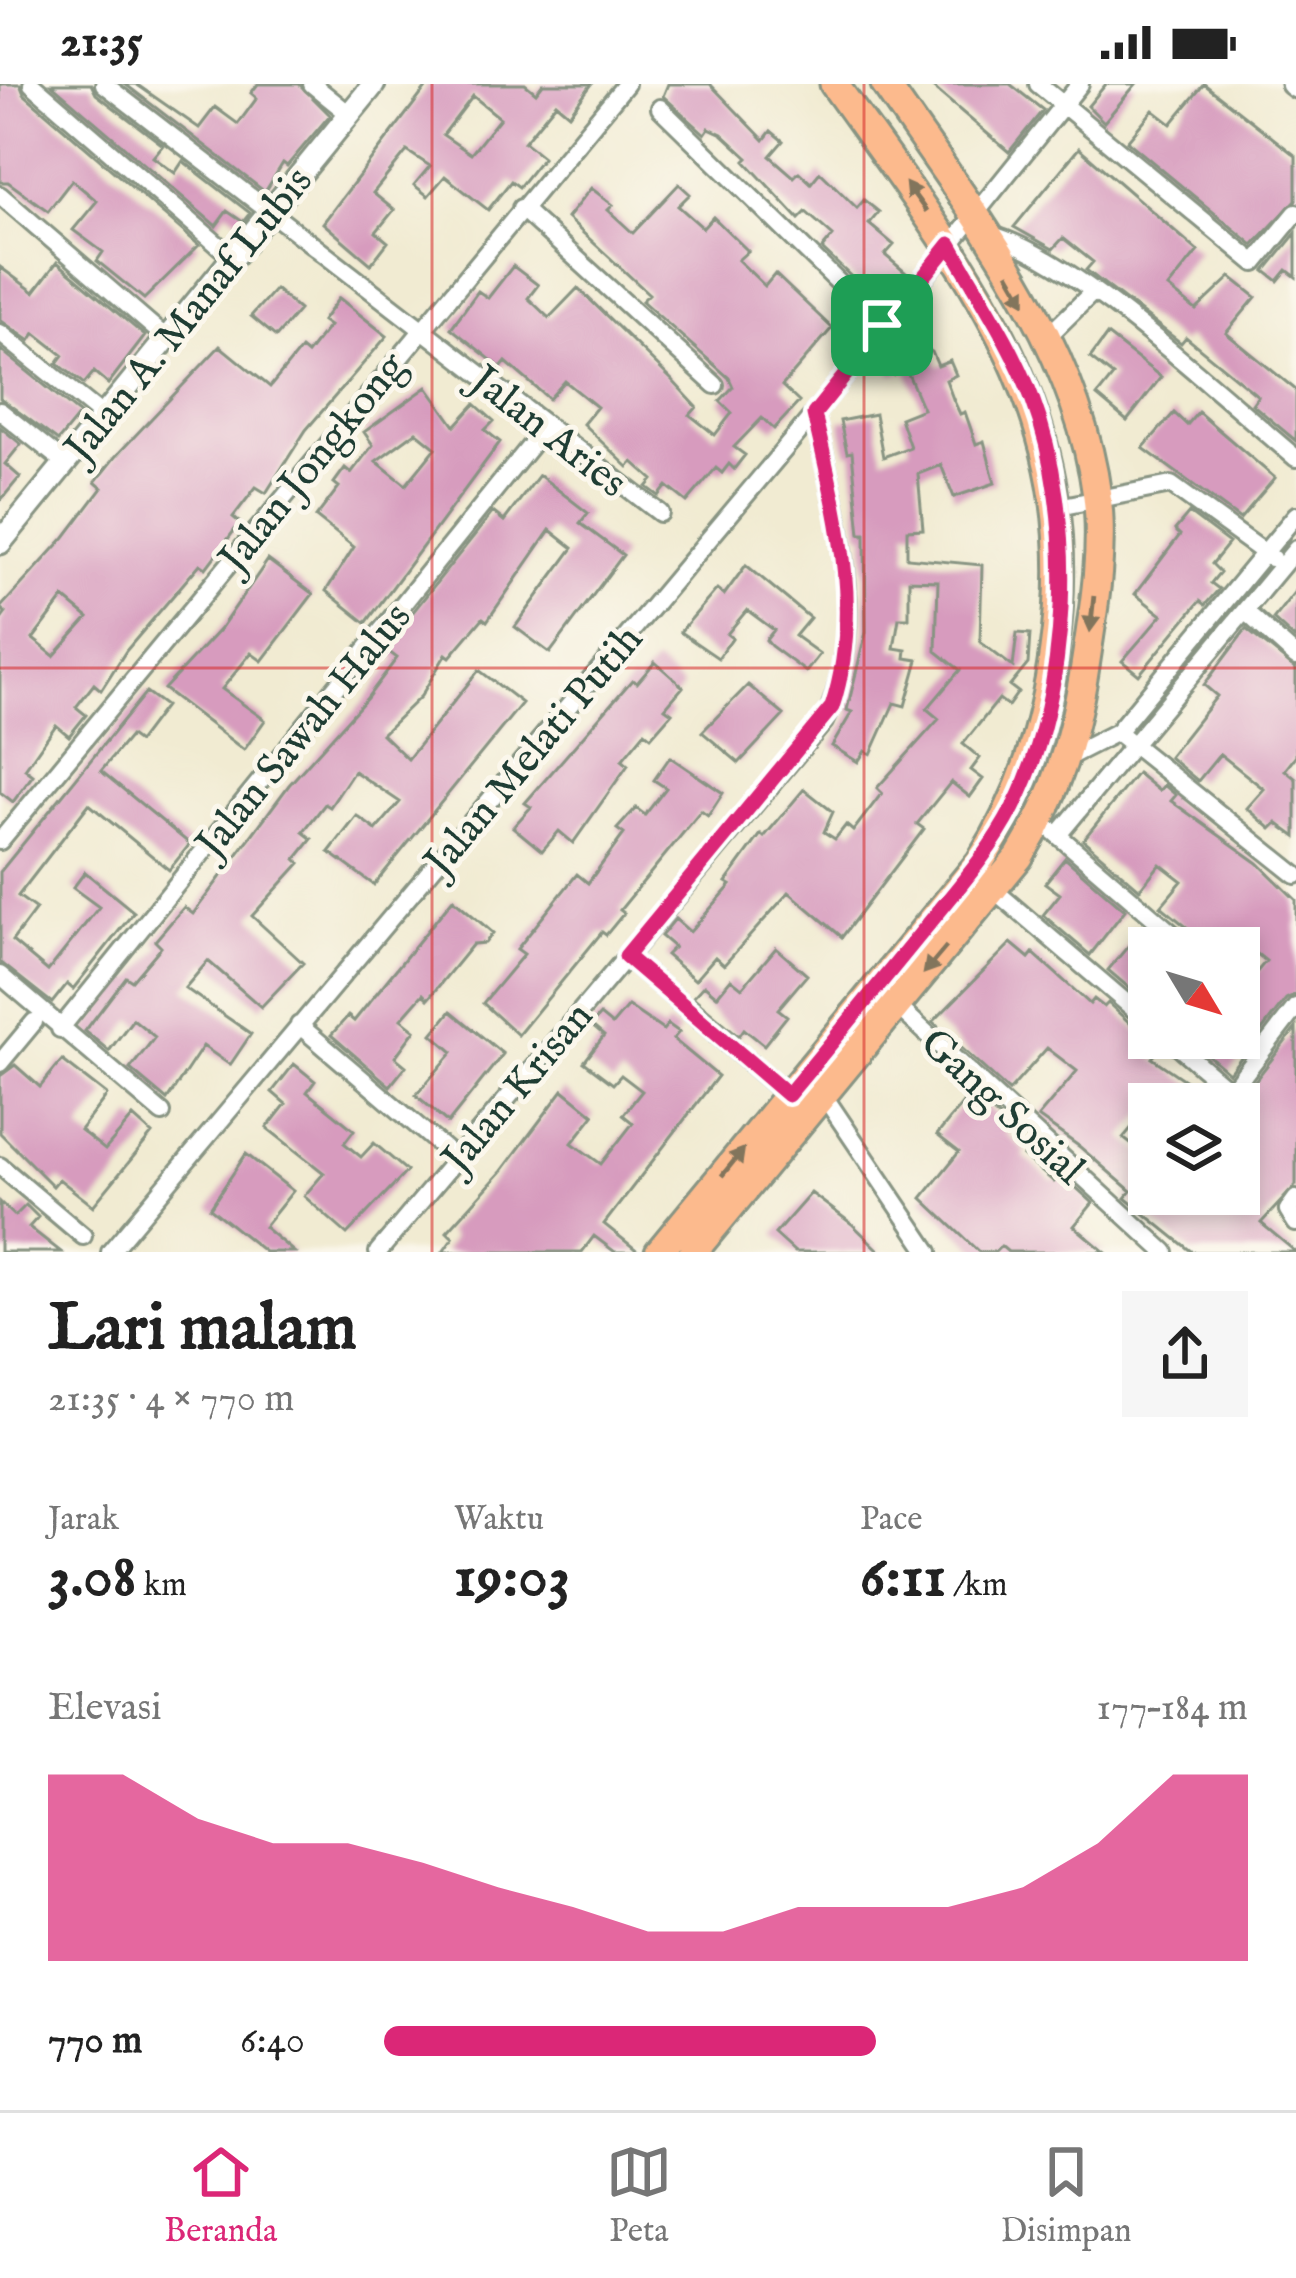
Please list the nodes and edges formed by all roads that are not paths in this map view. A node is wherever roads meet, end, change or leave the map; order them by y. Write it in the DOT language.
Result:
graph roads {
  1 [pos="32,84"];
  2 [pos="104,84"];
  3 [pos="312,84"];
  4 [pos="374,84"];
  5 [pos="626,84"];
  6 [pos="834,84"];
  7 [pos="885,84"];
  8 [pos="1038,84"];
  9 [pos="1079,84"];
  10 [pos="1063,106"];
  11 [pos="660,108"];
  12 [pos="349,114"];
  13 [pos="0,195"];
  14 [pos="521,208"];
  15 [pos="1296,213"];
  16 [pos="270,215"];
  17 [pos="981,224"];
  18 [pos="950,244"];
  19 [pos="233,258"];
  20 [pos="1093,292"];
  21 [pos="882,325"];
  22 [pos="421,328"];
  23 [pos="0,333"];
  24 [pos="166,338"];
  25 [pos="1046,338"];
  26 [pos="715,386"];
  27 [pos="0,411"];
  28 [pos="814,414"];
  29 [pos="103,416"];
  30 [pos="544,429"];
  31 [pos="1296,458"];
  32 [pos="64,463"];
  33 [pos="1097,497"];
  34 [pos="1058,507"];
  35 [pos="660,513"];
  36 [pos="1296,515"];
  37 [pos="0,543"];
  38 [pos="1296,549"];
  39 [pos="1266,552"];
  40 [pos="1282,566"];
  41 [pos="1246,612"];
  42 [pos="1191,644"];
  43 [pos="1296,657"];
  44 [pos="1208,658"];
  45 [pos="1117,733"];
  46 [pos="1135,744"];
  47 [pos="1068,757"];
  48 [pos="1050,828"];
  49 [pos="0,842"];
  50 [pos="1296,875"];
  51 [pos="994,890"];
  52 [pos="1165,927"];
  53 [pos="626,956"];
  54 [pos="0,975"];
  55 [pos="1128,1004"];
  56 [pos="897,1006"];
  57 [pos="1296,1007"];
  58 [pos="34,1022"];
  59 [pos="299,1024"];
  60 [pos="60,1029"];
  61 [pos="1188,1059"];
  62 [pos="0,1063"];
  63 [pos="1211,1083"];
  64 [pos="1237,1083"];
  65 [pos="806,1102"];
  66 [pos="162,1113"];
  67 [pos="455,1158"];
  68 [pos="0,1166"];
  69 [pos="1296,1199"];
  70 [pos="1296,1223"];
  71 [pos="83,1236"];
  72 [pos="110,1252"];
  73 [pos="378,1252"];
  74 [pos="659,1252"];
  75 [pos="693,1252"];
  76 [pos="929,1252"];
  77 [pos="1165,1252"];
  1 -- 19 [label="street"];
  2 -- 16 [label="street, Jalan Aries"];
  3 -- 12 [label="street"];
  4 -- 12 [label="street, Jalan A. Manaf Lubis"];
  5 -- 14 [label="street, Jalan Jongkong"];
  18 -- 6 [label="main road, one-way"];
  7 -- 17 [label="main road"];
  8 -- 10 [label="street"];
  9 -- 10 [label="street, Jalan Melati Putih"];
  10 -- 15 [label="street"];
  10 -- 17 [label="street, Jalan Melati Putih"];
  11 -- 21 [label="street"];
  12 -- 16 [label="street, Jalan A. Manaf Lubis"];
  13 -- 24 [label="street"];
  14 -- 22 [label="street, Jalan Jongkong"];
  14 -- 26 [label="street"];
  16 -- 19 [label="street, Jalan A. Manaf Lubis"];
  16 -- 22 [label="street, Jalan Aries"];
  17 -- 18 [label="street, Jalan Melati Putih"];
  17 -- 20 [label="street"];
  17 -- 25 [label="main road, one-way"];
  18 -- 21 [label="street, Jalan Melati Putih"];
  18 -- 34 [label="main road"];
  19 -- 24 [label="street, Jalan A. Manaf Lubis"];
  20 -- 25 [label="street"];
  20 -- 31 [label="street"];
  21 -- 28 [label="street, Jalan Melati Putih"];
  22 -- 30 [label="street, Jalan Aries"];
  22 -- 49 [label="street, Jalan Jongkong"];
  23 -- 29 [label="street"];
  24 -- 29 [label="street, Jalan A. Manaf Lubis"];
  25 -- 33 [label="main road"];
  27 -- 32 [label="street"];
  28 -- 53 [label="street, Jalan Krisan"];
  28 -- 59 [label="street, Jalan Melati Putih"];
  29 -- 32 [label="street, Jalan A. Manaf Lubis"];
  30 -- 35 [label="street, Jalan Aries"];
  30 -- 60 [label="street, Jalan Sawah Halus"];
  32 -- 37 [label="street, Jalan A. Manaf Lubis"];
  33 -- 34 [label="street"];
  33 -- 39 [label="street"];
  33 -- 47 [label="main road, one-way"];
  34 -- 65 [label="main road"];
  36 -- 39 [label="street"];
  38 -- 40 [label="street"];
  39 -- 40 [label="street"];
  39 -- 42 [label="street"];
  40 -- 41 [label="street"];
  41 -- 43 [label="street"];
  41 -- 44 [label="street"];
  42 -- 44 [label="street"];
  42 -- 45 [label="street"];
  44 -- 46 [label="street"];
  45 -- 46 [label="street"];
  45 -- 47 [label="street"];
  46 -- 48 [label="street"];
  46 -- 50 [label="street"];
  47 -- 48 [label="main road"];
  48 -- 51 [label="main road"];
  48 -- 52 [label="street"];
  51 -- 55 [label="street"];
  51 -- 56 [label="main road, one-way"];
  53 -- 65 [label="street"];
  53 -- 67 [label="street, Jalan Krisan"];
  54 -- 60 [label="street"];
  56 -- 65 [label="main road"];
  56 -- 77 [label="street, Gang Sosial"];
  57 -- 64 [label="street"];
  58 -- 62 [label="street"];
  59 -- 67 [label="street"];
  59 -- 72 [label="street, Jalan Melati Putih"];
  60 -- 66 [label="street"];
  61 -- 63 [label="street"];
  74 -- 65 [label="main road, one-way"];
  65 -- 75 [label="main road"];
  65 -- 76 [label="street"];
  67 -- 73 [label="street, Jalan Krisan"];
  68 -- 71 [label="street"];
  69 -- 70 [label="street"];
}
